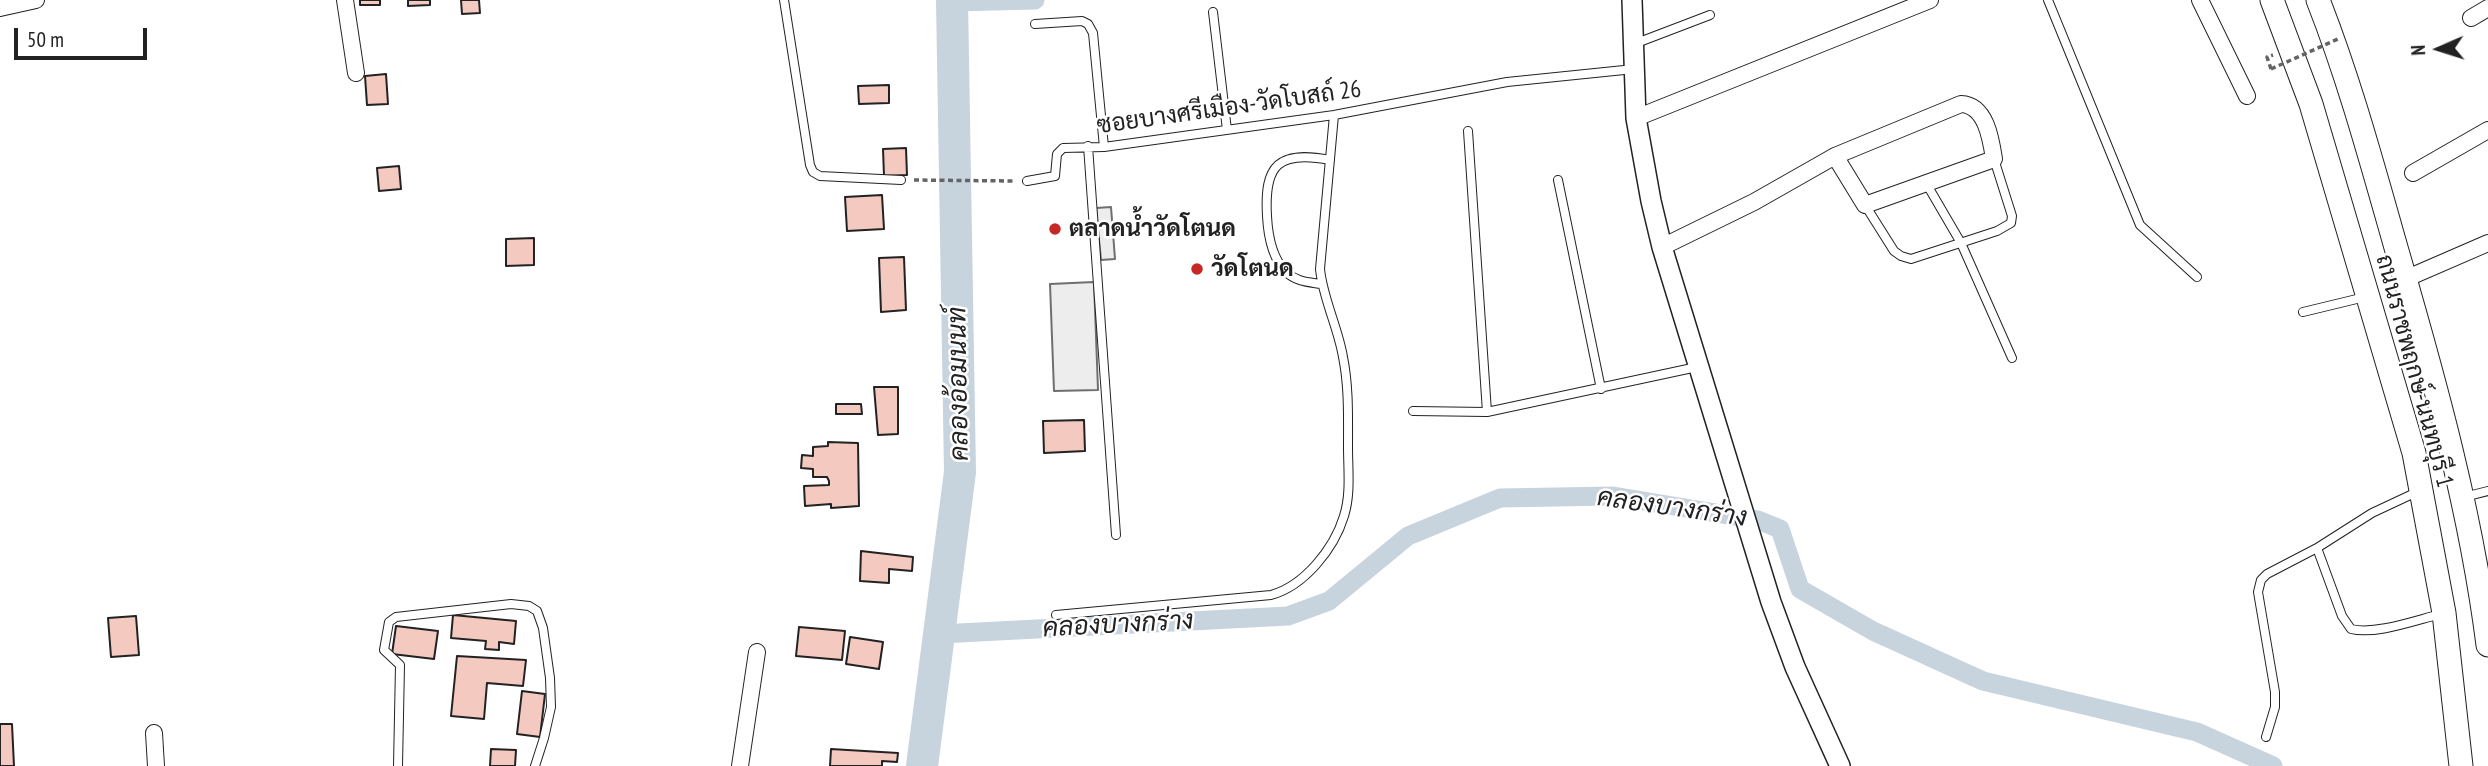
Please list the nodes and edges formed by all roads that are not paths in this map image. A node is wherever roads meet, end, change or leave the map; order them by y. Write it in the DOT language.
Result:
graph roads {
  1 [pos="36,0"];
  2 [pos="345,0"];
  3 [pos="785,0"];
  4 [pos="1632,0"];
  5 [pos="1930,0"];
  6 [pos="2048,0"];
  7 [pos="2200,0"];
  8 [pos="2272,0"];
  9 [pos="2318,0"];
  10 [pos="0,8"];
  11 [pos="2488,8"];
  12 [pos="1213,12"];
  13 [pos="1710,15"];
  14 [pos="2472,18"];
  15 [pos="1035,24"];
  16 [pos="1634,44"];
  17 [pos="1634,69"];
  18 [pos="356,73"];
  19 [pos="2247,96"];
  20 [pos="1334,115"];
  21 [pos="1636,118"];
  22 [pos="1227,130"];
  23 [pos="2488,130"];
  24 [pos="1468,131"];
  25 [pos="1088,146"];
  26 [pos="1104,147"];
  27 [pos="1835,156"];
  28 [pos="1994,159"];
  29 [pos="1330,160"];
  30 [pos="2413,173"];
  31 [pos="901,180"];
  32 [pos="1558,180"];
  33 [pos="1027,181"];
  34 [pos="1926,183"];
  35 [pos="1865,205"];
  36 [pos="1961,243"];
  37 [pos="2488,243"];
  38 [pos="1662,247"];
  39 [pos="2197,277"];
  40 [pos="2405,279"];
  41 [pos="1321,284"];
  42 [pos="2368,296"];
  43 [pos="2303,312"];
  44 [pos="2012,358"];
  45 [pos="1700,367"];
  46 [pos="1601,389"];
  47 [pos="1413,411"];
  48 [pos="1487,412"];
  49 [pos="2421,490"];
  50 [pos="2488,491"];
  51 [pos="2462,498"];
  52 [pos="1116,535"];
  53 [pos="2317,548"];
  54 [pos="2484,586"];
  55 [pos="2444,613"];
  56 [pos="1056,615"];
  57 [pos="2488,645"];
  58 [pos="757,652"];
  59 [pos="154,733"];
  60 [pos="2266,737"];
  61 [pos="156,766"];
  62 [pos="398,766"];
  63 [pos="535,766"];
  64 [pos="740,766"];
  65 [pos="1840,766"];
  66 [pos="2461,766"];
  1 -- 10 [label="street"];
  2 -- 18 [label="street"];
  3 -- 31 [label="lane"];
  4 -- 16 [label="street"];
  5 -- 21 [label="street"];
  6 -- 39 [label="lane"];
  7 -- 19 [label="street"];
  8 -- 42 [label="main road, ถนนราชพฤกษ์-นนทบุรี 1"];
  9 -- 40 [label="main road, ถนนราชพฤกษ์-นนทบุรี 1"];
  11 -- 14 [label="street"];
  12 -- 22 [label="lane"];
  13 -- 16 [label="lane"];
  15 -- 26 [label="lane"];
  16 -- 17 [label="street"];
  17 -- 20 [label="lane, ซอยบางศรีเมือง-วัดโบสถ์ 26"];
  17 -- 21 [label="street"];
  20 -- 22 [label="lane, ซอยบางศรีเมือง-วัดโบสถ์ 26"];
  20 -- 29 [label="lane"];
  21 -- 38 [label="street"];
  22 -- 26 [label="lane, ซอยบางศรีเมือง-วัดโบสถ์ 26"];
  23 -- 30 [label="street"];
  24 -- 48 [label="lane"];
  25 -- 26 [label="lane, ซอยบางศรีเมือง-วัดโบสถ์ 26"];
  25 -- 33 [label="lane"];
  25 -- 52 [label="lane, ซอยบางศรีเมือง-วัดโบสถ์ 26"];
  27 -- 28 [label="street"];
  27 -- 35 [label="street"];
  27 -- 38 [label="street"];
  28 -- 34 [label="street"];
  28 -- 36 [label="lane"];
  29 -- 41 [label="lane"];
  29 -- 41 [label="lane"];
  32 -- 46 [label="lane"];
  34 -- 35 [label="street"];
  34 -- 36 [label="lane"];
  35 -- 36 [label="lane"];
  36 -- 44 [label="lane"];
  37 -- 40 [label="street"];
  38 -- 45 [label="street"];
  40 -- 51 [label="main road, ถนนราชพฤกษ์-นนทบุรี 1"];
  41 -- 56 [label="lane"];
  42 -- 43 [label="lane"];
  42 -- 49 [label="main road, ถนนราชพฤกษ์-นนทบุรี 1"];
  45 -- 46 [label="lane"];
  45 -- 65 [label="street"];
  46 -- 48 [label="lane"];
  47 -- 48 [label="lane"];
  49 -- 53 [label="lane"];
  49 -- 55 [label="main road, ถนนราชพฤกษ์-นนทบุรี 1"];
  50 -- 51 [label="lane"];
  51 -- 54 [label="main road, ถนนราชพฤกษ์-นนทบุรี 1"];
  53 -- 55 [label="lane"];
  53 -- 60 [label="lane"];
  54 -- 57 [label="main road, ถนนราชพฤกษ์-นนทบุรี 1"];
  55 -- 66 [label="main road, ถนนราชพฤกษ์-นนทบุรี 1"];
  58 -- 64 [label="street"];
  59 -- 61 [label="street"];
  62 -- 63 [label="lane"];
}
